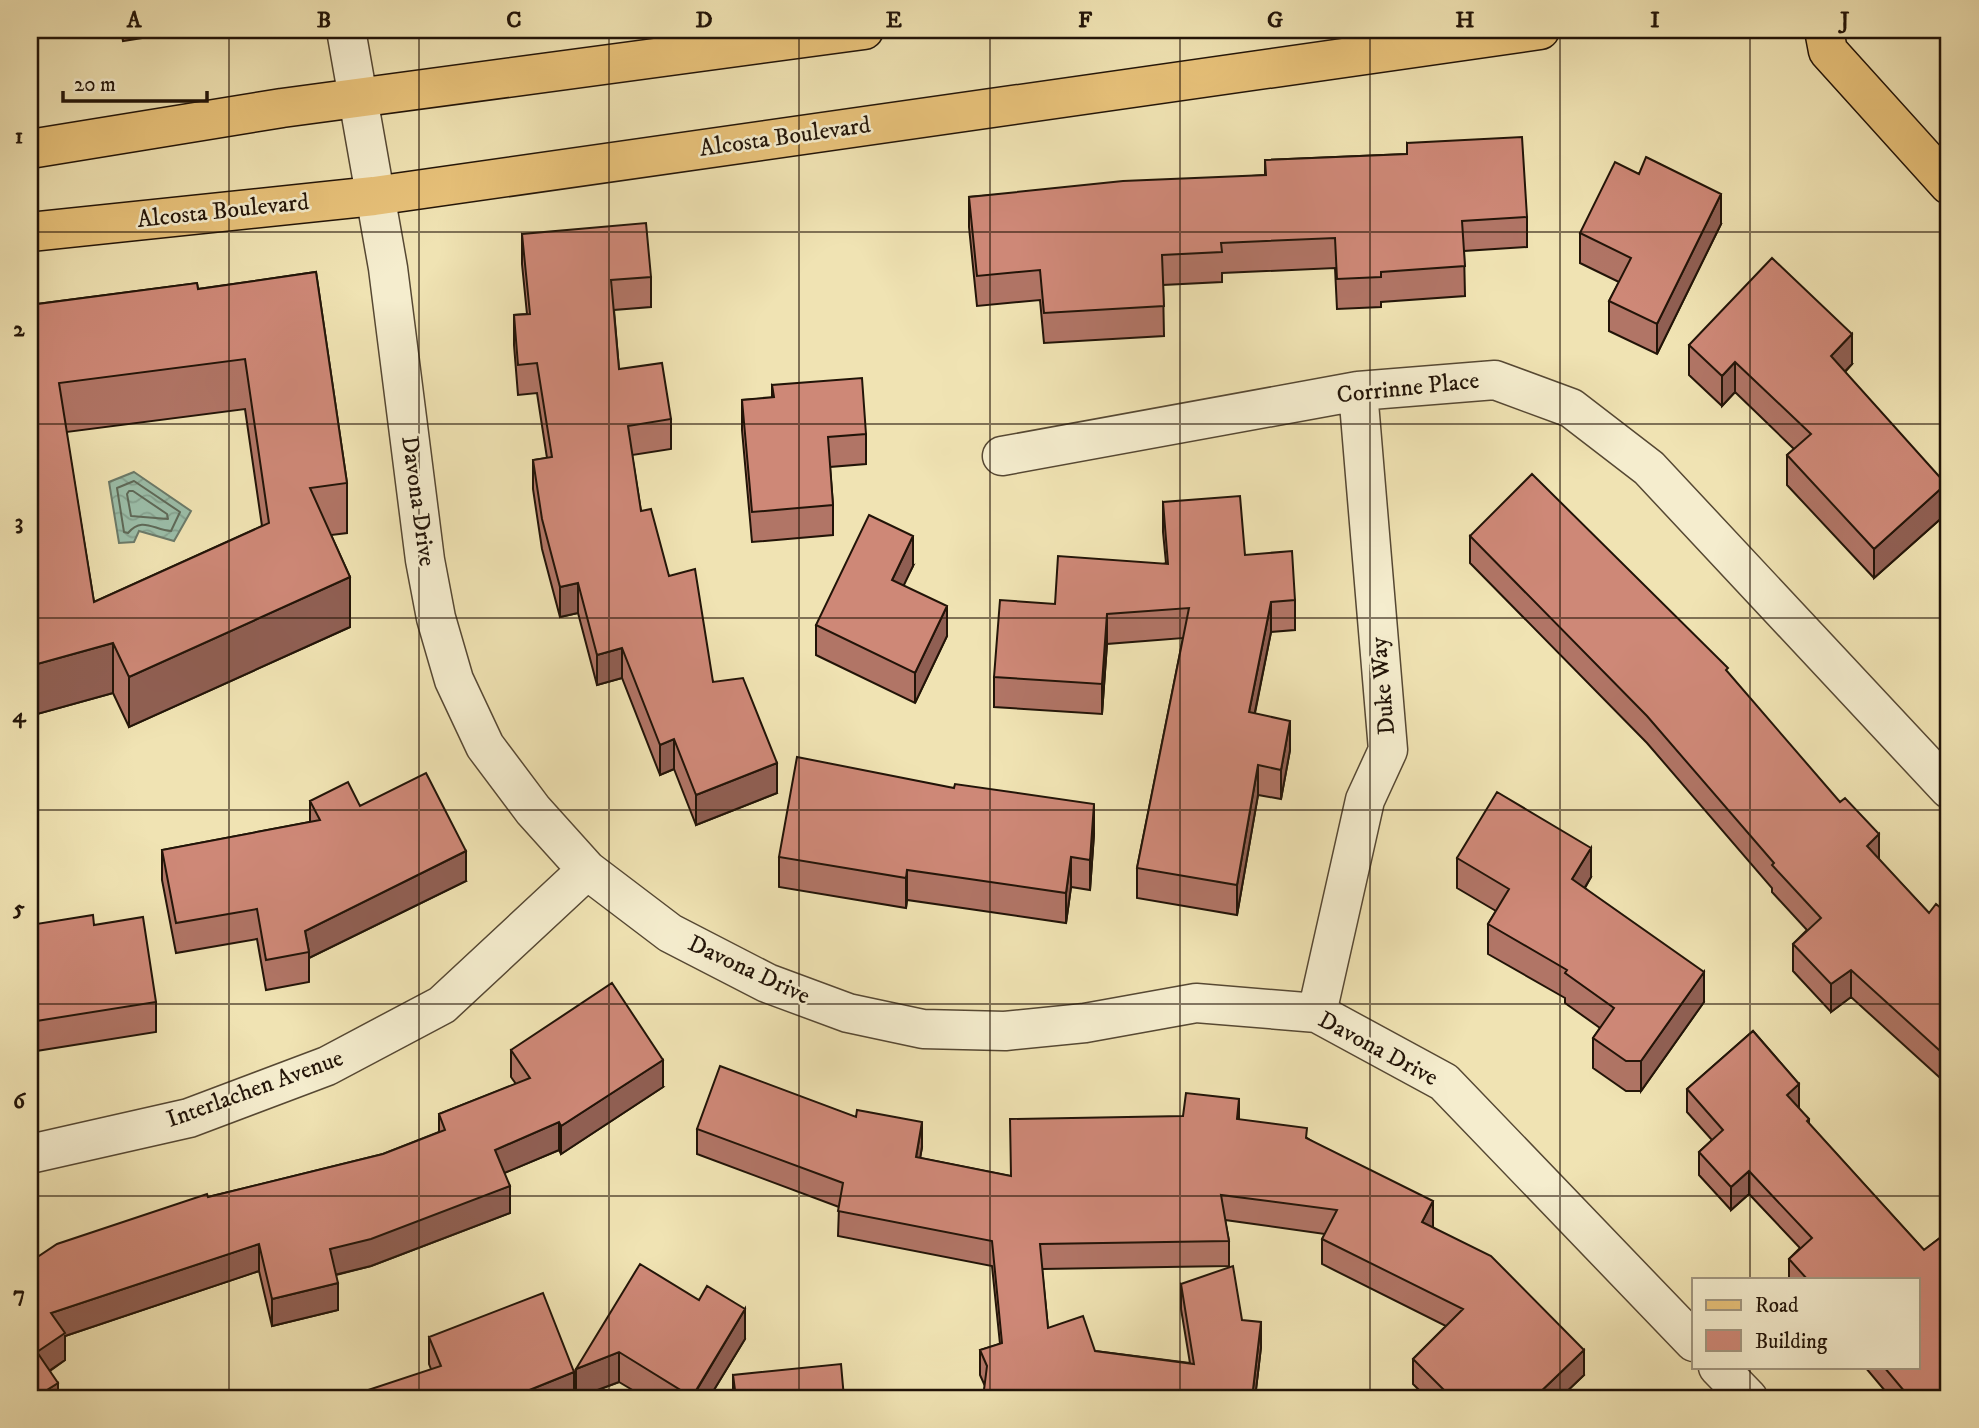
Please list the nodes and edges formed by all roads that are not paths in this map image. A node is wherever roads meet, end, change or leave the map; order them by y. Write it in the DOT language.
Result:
graph roads {
  1 [pos="346,30"];
  2 [pos="864,30"];
  3 [pos="1540,30"];
  4 [pos="1824,30"];
  5 [pos="356,100"];
  6 [pos="30,149"];
  7 [pos="1949,185"];
  8 [pos="373,196"];
  9 [pos="30,232"];
  10 [pos="1358,391"];
  11 [pos="1002,456"];
  12 [pos="1949,789"];
  13 [pos="587,870"];
  14 [pos="1317,1013"];
  15 [pos="30,1154"];
  16 [pos="1692,1340"];
  17 [pos="1719,1368"];
  18 [pos="1748,1398"];
  1 -- 5 [label="street, Davona Drive"];
  2 -- 5 [label="main road"];
  3 -- 8 [label="main road, Alcosta Boulevard"];
  4 -- 7 [label="main road"];
  5 -- 6 [label="main road"];
  5 -- 8 [label="street, Davona Drive"];
  8 -- 9 [label="main road, Alcosta Boulevard"];
  8 -- 13 [label="street, Davona Drive"];
  10 -- 11 [label="street, Corrinne Place"];
  10 -- 12 [label="street, Corrinne Place"];
  10 -- 14 [label="street, Duke Way"];
  13 -- 14 [label="street, Davona Drive"];
  13 -- 15 [label="street, Interlachen Avenue"];
  14 -- 16 [label="street, Davona Drive"];
  17 -- 18 [label="street"];
}
